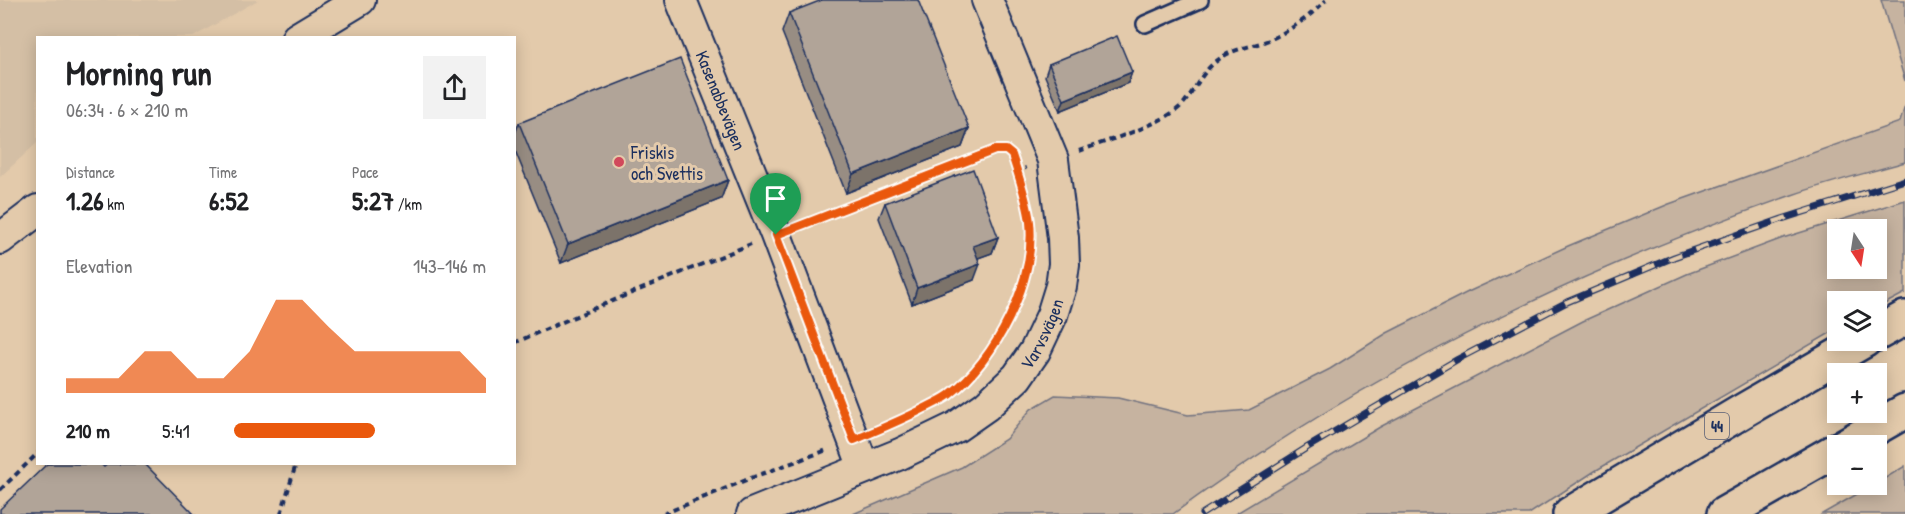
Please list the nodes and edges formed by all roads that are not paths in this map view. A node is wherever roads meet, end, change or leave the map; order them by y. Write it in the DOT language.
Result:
graph roads {
  1 [pos="360,0"];
  2 [pos="681,0"];
  3 [pos="987,0"];
  4 [pos="1200,0"];
  5 [pos="1145,24"];
  6 [pos="300,36"];
  7 [pos="36,212"];
  8 [pos="0,239"];
  9 [pos="1905,318"];
  10 [pos="1887,328"];
  11 [pos="1846,351"];
  12 [pos="1905,411"];
  13 [pos="1863,435"];
  14 [pos="1827,455"];
  15 [pos="864,468"];
  16 [pos="752,514"];
  17 [pos="1570,514"];
  18 [pos="1724,514"];
  1 -- 6 [label="street"];
  2 -- 15 [label="street, Kasenabbevägen"];
  3 -- 15 [label="street, Varvsvägen"];
  4 -- 5 [label="lane"];
  7 -- 8 [label="street"];
  9 -- 10 [label="highway"];
  11 -- 17 [label="highway, 44"];
  12 -- 13 [label="highway"];
  14 -- 18 [label="highway"];
  15 -- 16 [label="street, Varvsvägen"];
}
